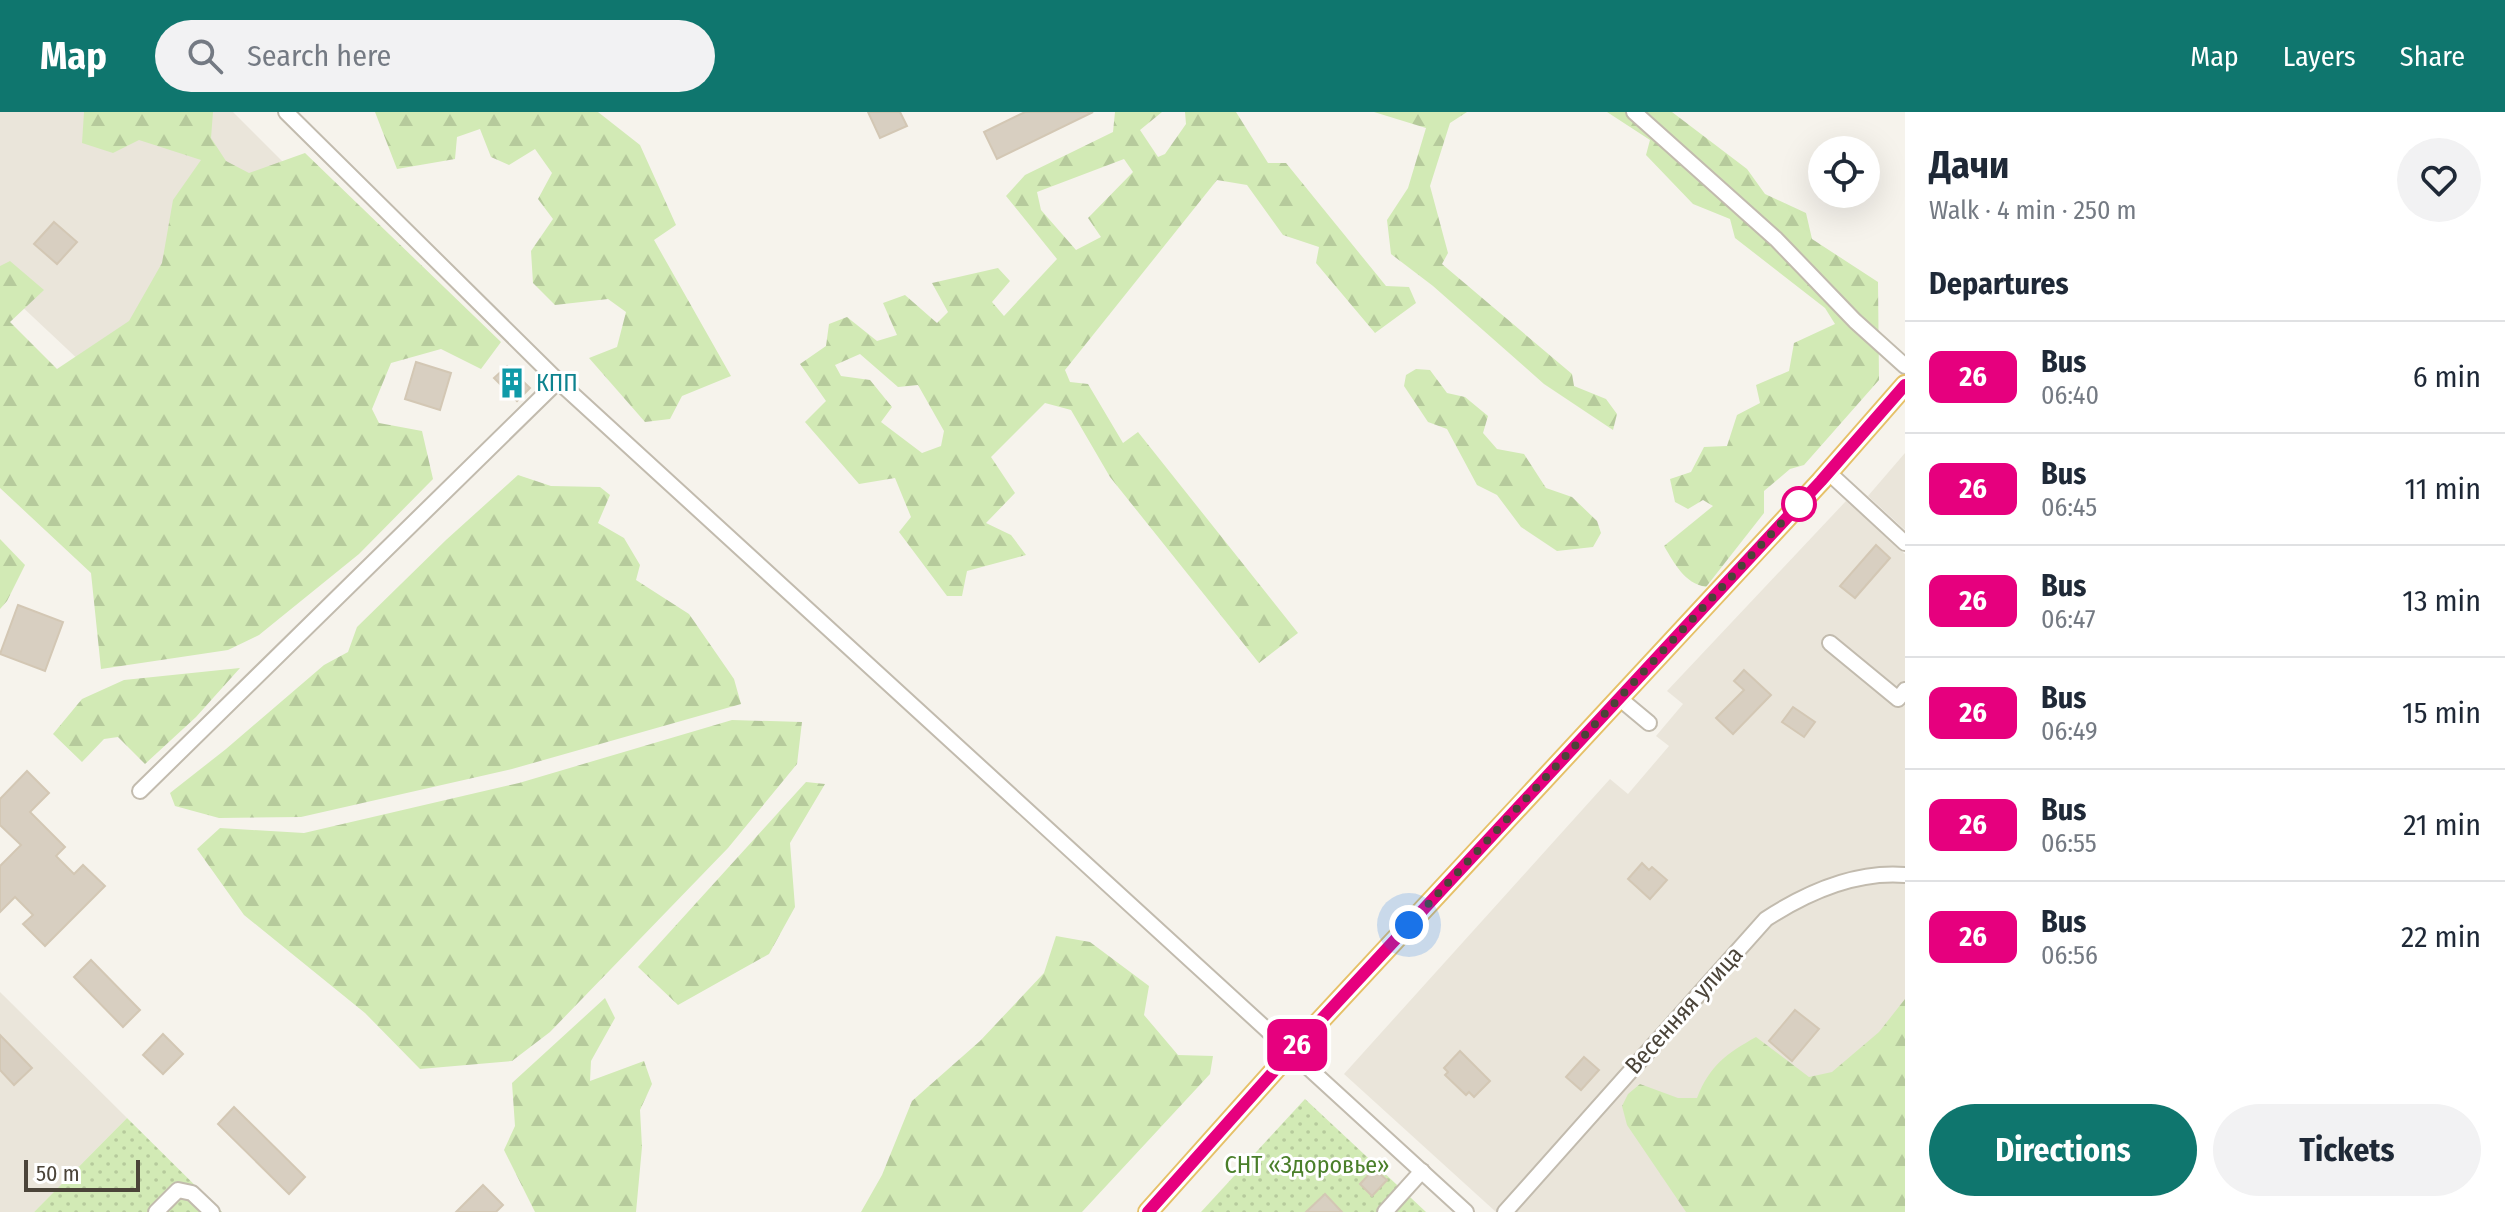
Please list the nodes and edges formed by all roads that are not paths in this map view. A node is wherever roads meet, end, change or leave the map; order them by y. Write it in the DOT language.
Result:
graph roads {
  1 [pos="286,112"];
  2 [pos="1634,112"];
  3 [pos="1905,366"];
  4 [pos="558,381"];
  5 [pos="1905,385"];
  6 [pos="1828,472"];
  7 [pos="1905,543"];
  8 [pos="1830,643"];
  9 [pos="1905,690"];
  10 [pos="1619,698"];
  11 [pos="1649,723"];
  12 [pos="140,791"];
  13 [pos="1905,875"];
  14 [pos="1291,1052"];
  15 [pos="1422,1171"];
  16 [pos="156,1212"];
  17 [pos="212,1212"];
  18 [pos="1148,1212"];
  19 [pos="1385,1212"];
  20 [pos="1466,1212"];
  21 [pos="1505,1212"];
  1 -- 4 [label="street"];
  2 -- 3 [label="street"];
  4 -- 12 [label="street"];
  4 -- 14 [label="street"];
  5 -- 6 [label="main road"];
  6 -- 7 [label="street"];
  6 -- 10 [label="main road"];
  8 -- 9 [label="street"];
  10 -- 11 [label="street"];
  10 -- 14 [label="main road"];
  13 -- 21 [label="street, Весенняя улица"];
  14 -- 15 [label="street"];
  14 -- 18 [label="main road"];
  15 -- 19 [label="street"];
  15 -- 20 [label="street"];
  16 -- 17 [label="street"];
}
